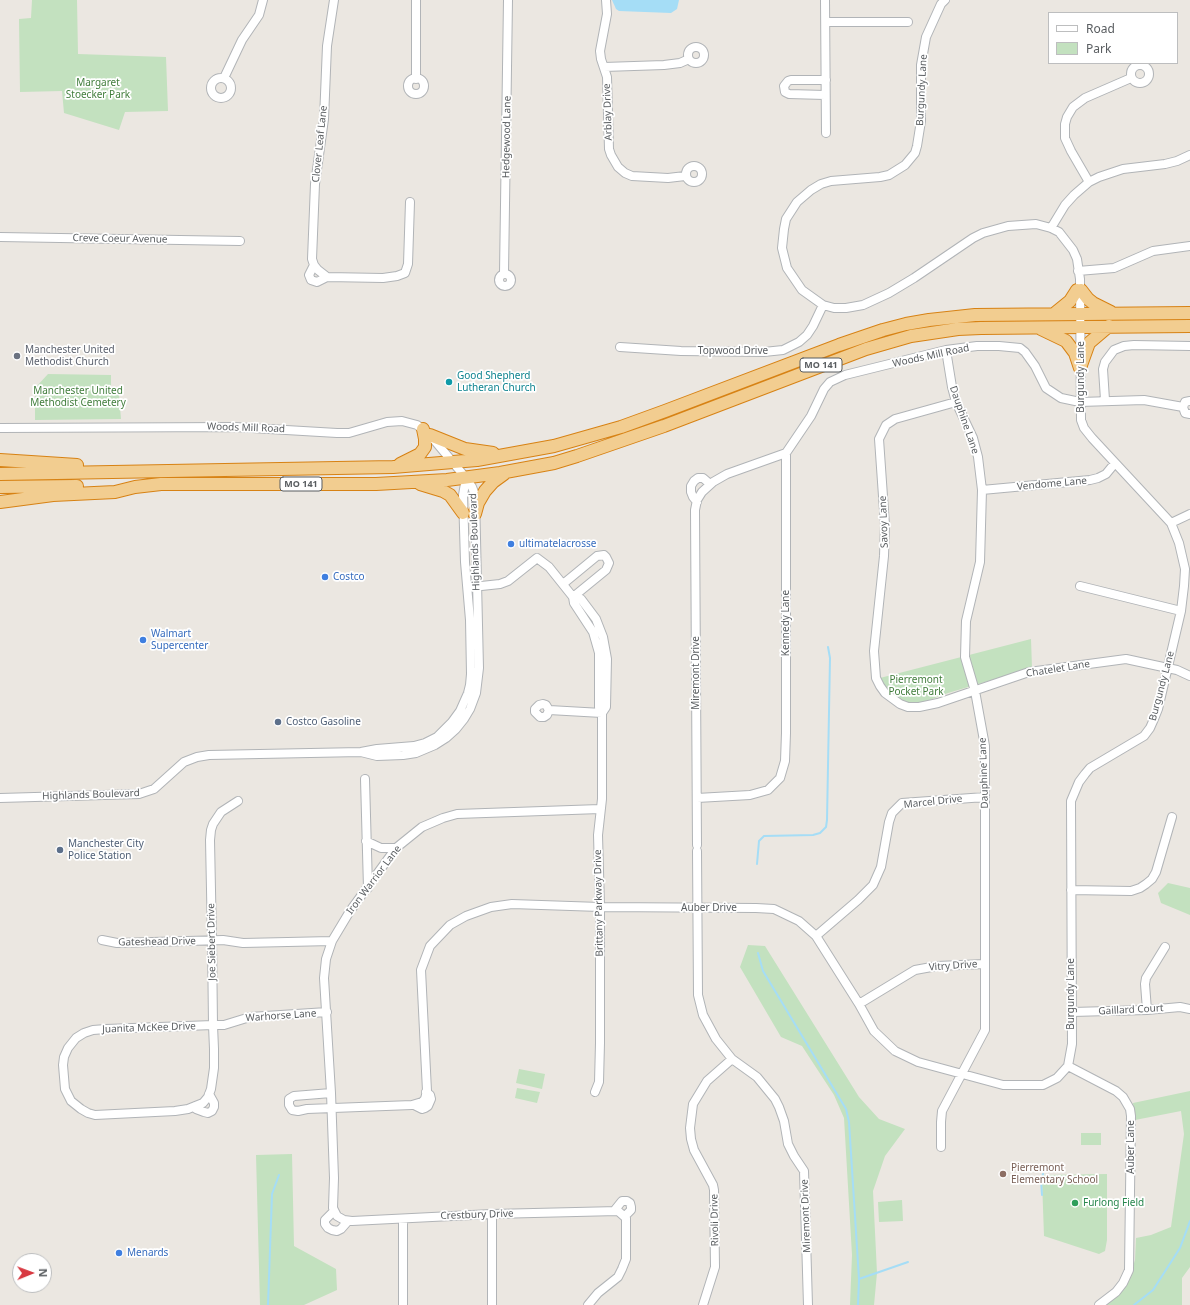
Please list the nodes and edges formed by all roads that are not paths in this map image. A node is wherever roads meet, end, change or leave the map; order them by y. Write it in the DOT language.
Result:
graph roads {
  1 [pos="263,0"];
  2 [pos="334,0"];
  3 [pos="416,0"];
  4 [pos="508,0"];
  5 [pos="606,0"];
  6 [pos="825,0"];
  7 [pos="945,0"];
  8 [pos="826,22"];
  9 [pos="908,22"];
  10 [pos="689,59"];
  11 [pos="604,67"];
  12 [pos="224,78"];
  13 [pos="1131,78"];
  14 [pos="416,79"];
  15 [pos="826,80"];
  16 [pos="825,94"];
  17 [pos="826,134"];
  18 [pos="1190,155"];
  19 [pos="686,176"];
  20 [pos="1089,182"];
  21 [pos="410,202"];
  22 [pos="1050,228"];
  23 [pos="0,237"];
  24 [pos="240,241"];
  25 [pos="1190,246"];
  26 [pos="314,264"];
  27 [pos="1078,271"];
  28 [pos="504,273"];
  29 [pos="327,277"];
  30 [pos="1079,290"];
  31 [pos="823,305"];
  32 [pos="1190,312"];
  33 [pos="1114,313"];
  34 [pos="1054,314"];
  35 [pos="1079,314"];
  36 [pos="1108,326"];
  37 [pos="1190,326"];
  38 [pos="1038,327"];
  39 [pos="1080,327"];
  40 [pos="1190,346"];
  41 [pos="620,347"];
  42 [pos="946,350"];
  43 [pos="1080,368"];
  44 [pos="1105,400"];
  45 [pos="956,402"];
  46 [pos="1080,402"];
  47 [pos="1190,402"];
  48 [pos="1183,407"];
  49 [pos="1190,414"];
  50 [pos="0,428"];
  51 [pos="426,432"];
  52 [pos="786,453"];
  53 [pos="511,455"];
  54 [pos="0,460"];
  55 [pos="477,460"];
  56 [pos="454,463"];
  57 [pos="1116,463"];
  58 [pos="392,467"];
  59 [pos="142,472"];
  60 [pos="507,472"];
  61 [pos="0,474"];
  62 [pos="466,478"];
  63 [pos="413,482"];
  64 [pos="710,484"];
  65 [pos="0,487"];
  66 [pos="135,487"];
  67 [pos="982,490"];
  68 [pos="0,502"];
  69 [pos="697,502"];
  70 [pos="469,514"];
  71 [pos="1190,514"];
  72 [pos="1171,523"];
  73 [pos="563,584"];
  74 [pos="1080,586"];
  75 [pos="468,587"];
  76 [pos="477,587"];
  77 [pos="573,597"];
  78 [pos="1181,611"];
  79 [pos="1168,669"];
  80 [pos="1190,676"];
  81 [pos="974,691"];
  82 [pos="885,693"];
  83 [pos="549,710"];
  84 [pos="602,713"];
  85 [pos="361,752"];
  86 [pos="365,778"];
  87 [pos="985,796"];
  88 [pos="0,798"];
  89 [pos="697,798"];
  90 [pos="238,801"];
  91 [pos="600,810"];
  92 [pos="1172,817"];
  93 [pos="366,841"];
  94 [pos="396,848"];
  95 [pos="368,888"];
  96 [pos="1071,890"];
  97 [pos="600,907"];
  98 [pos="697,907"];
  99 [pos="816,936"];
  100 [pos="102,940"];
  101 [pos="212,940"];
  102 [pos="332,941"];
  103 [pos="1165,947"];
  104 [pos="985,964"];
  105 [pos="859,1004"];
  106 [pos="1190,1009"];
  107 [pos="1147,1010"];
  108 [pos="327,1012"];
  109 [pos="1072,1012"];
  110 [pos="213,1025"];
  111 [pos="732,1059"];
  112 [pos="1068,1066"];
  113 [pos="962,1075"];
  114 [pos="595,1092"];
  115 [pos="331,1093"];
  116 [pos="209,1094"];
  117 [pos="203,1103"];
  118 [pos="195,1106"];
  119 [pos="331,1109"];
  120 [pos="941,1147"];
  121 [pos="616,1211"];
  122 [pos="492,1214"];
  123 [pos="339,1216"];
  124 [pos="625,1216"];
  125 [pos="403,1219"];
  126 [pos="403,1305"];
  127 [pos="492,1305"];
  128 [pos="588,1305"];
  129 [pos="703,1305"];
  130 [pos="808,1305"];
  131 [pos="1099,1305"];
  1 -- 12 [label="street"];
  2 -- 26 [label="street, Clover Leaf Lane"];
  3 -- 14 [label="street"];
  4 -- 28 [label="street, Hedgewood Lane"];
  5 -- 11 [label="street, Arblay Drive"];
  6 -- 8 [label="street"];
  7 -- 31 [label="street, Burgundy Lane"];
  8 -- 9 [label="street"];
  8 -- 15 [label="street"];
  10 -- 11 [label="street"];
  11 -- 19 [label="street, Arblay Drive"];
  13 -- 20 [label="street"];
  15 -- 16 [label="street"];
  15 -- 16 [label="street"];
  16 -- 17 [label="street"];
  18 -- 20 [label="street"];
  20 -- 22 [label="street"];
  21 -- 29 [label="street, Clover Leaf Lane"];
  22 -- 27 [label="street, Burgundy Lane"];
  22 -- 31 [label="street, Burgundy Lane"];
  23 -- 24 [label="street, Creve Coeur Avenue"];
  25 -- 27 [label="street"];
  26 -- 29 [label="street"];
  26 -- 29 [label="street, Clover Leaf Lane"];
  27 -- 30 [label="street, Burgundy Lane"];
  30 -- 33 [label="highway"];
  30 -- 34 [label="highway"];
  30 -- 35 [label="street, Burgundy Lane"];
  31 -- 41 [label="street, Topwood Drive"];
  32 -- 33 [label="highway, MO 141"];
  33 -- 35 [label="highway, MO 141"];
  34 -- 35 [label="highway, MO 141"];
  34 -- 53 [label="highway, MO 141"];
  35 -- 39 [label="street, Burgundy Lane"];
  36 -- 37 [label="highway, MO 141"];
  36 -- 39 [label="highway, MO 141"];
  36 -- 43 [label="highway"];
  38 -- 39 [label="highway, MO 141"];
  38 -- 43 [label="highway"];
  38 -- 60 [label="highway, MO 141"];
  39 -- 43 [label="street, Burgundy Lane"];
  40 -- 44 [label="street"];
  42 -- 45 [label="street, Dauphine Lane"];
  42 -- 46 [label="street, Woods Mill Road"];
  42 -- 52 [label="street, Woods Mill Road"];
  43 -- 46 [label="street, Burgundy Lane"];
  44 -- 46 [label="street, Woods Mill Road"];
  44 -- 48 [label="street, Woods Mill Road"];
  45 -- 67 [label="street, Dauphine Lane"];
  45 -- 82 [label="street, Savoy Lane"];
  46 -- 57 [label="street, Burgundy Lane"];
  47 -- 48 [label="street"];
  48 -- 49 [label="street"];
  50 -- 51 [label="street, Woods Mill Road"];
  51 -- 53 [label="highway"];
  51 -- 56 [label="street, Woods Mill Road"];
  51 -- 58 [label="highway"];
  52 -- 64 [label="street, Miremont Drive"];
  52 -- 89 [label="street, Kennedy Lane"];
  53 -- 55 [label="highway, MO 141"];
  54 -- 59 [label="highway"];
  55 -- 56 [label="highway, MO 141"];
  55 -- 62 [label="highway"];
  56 -- 58 [label="highway, MO 141"];
  56 -- 62 [label="street, Woods Mill Road"];
  57 -- 67 [label="street, Vendome Lane"];
  57 -- 72 [label="street, Burgundy Lane"];
  58 -- 59 [label="highway, MO 141"];
  59 -- 61 [label="highway, MO 141"];
  60 -- 62 [label="highway, MO 141"];
  60 -- 70 [label="highway"];
  62 -- 63 [label="highway, MO 141"];
  62 -- 70 [label="street, Highlands Boulevard"];
  62 -- 70 [label="street, Highlands Boulevard"];
  63 -- 66 [label="highway, MO 141"];
  63 -- 70 [label="highway"];
  64 -- 69 [label="street, Miremont Drive"];
  64 -- 69 [label="street, Miremont Drive"];
  65 -- 66 [label="highway, MO 141"];
  66 -- 68 [label="highway"];
  67 -- 81 [label="street, Dauphine Lane"];
  69 -- 89 [label="street, Miremont Drive"];
  70 -- 75 [label="street, Highlands Boulevard"];
  70 -- 76 [label="street, Highlands Boulevard"];
  71 -- 72 [label="street"];
  72 -- 78 [label="street, Burgundy Lane"];
  73 -- 76 [label="street, Brittany Parkway Drive"];
  73 -- 77 [label="street, Brittany Parkway Drive"];
  73 -- 77 [label="street"];
  74 -- 78 [label="street"];
  75 -- 76 [label="street"];
  75 -- 85 [label="street, Highlands Boulevard"];
  76 -- 85 [label="street, Highlands Boulevard"];
  77 -- 84 [label="street, Brittany Parkway Drive"];
  78 -- 79 [label="street, Burgundy Lane"];
  79 -- 80 [label="street, Chatelet Lane"];
  79 -- 81 [label="street, Chatelet Lane"];
  79 -- 96 [label="street, Burgundy Lane"];
  81 -- 82 [label="street, Chatelet Lane"];
  81 -- 87 [label="street, Dauphine Lane"];
  83 -- 84 [label="street"];
  84 -- 91 [label="street, Brittany Parkway Drive"];
  85 -- 88 [label="street, Highlands Boulevard"];
  86 -- 93 [label="street"];
  87 -- 99 [label="street, Marcel Drive"];
  87 -- 104 [label="street, Dauphine Lane"];
  89 -- 98 [label="street, Miremont Drive"];
  90 -- 101 [label="street, Joe Siebert Drive"];
  91 -- 94 [label="street, Iron Warrior Lane"];
  91 -- 97 [label="street, Brittany Parkway Drive"];
  92 -- 96 [label="street"];
  93 -- 94 [label="street"];
  93 -- 95 [label="street"];
  94 -- 95 [label="street, Iron Warrior Lane"];
  95 -- 102 [label="street, Iron Warrior Lane"];
  96 -- 109 [label="street, Burgundy Lane"];
  97 -- 98 [label="street, Auber Drive"];
  97 -- 114 [label="street, Brittany Parkway Drive"];
  97 -- 119 [label="street, Auber Drive"];
  98 -- 99 [label="street, Auber Drive"];
  98 -- 111 [label="street, Miremont Drive"];
  99 -- 105 [label="street, Auber Drive"];
  100 -- 101 [label="street, Gateshead Drive"];
  101 -- 102 [label="street, Gateshead Drive"];
  101 -- 110 [label="street, Joe Siebert Drive"];
  102 -- 108 [label="street, Iron Warrior Lane"];
  103 -- 107 [label="street"];
  104 -- 105 [label="street, Vitry Drive"];
  104 -- 113 [label="street, Dauphine Lane"];
  105 -- 113 [label="street, Auber Drive"];
  106 -- 107 [label="street, Gaillard Court"];
  107 -- 109 [label="street, Gaillard Court"];
  108 -- 110 [label="street, Warhorse Lane"];
  108 -- 115 [label="street, Iron Warrior Lane"];
  109 -- 112 [label="street, Burgundy Lane"];
  110 -- 116 [label="street, Joe Siebert Drive"];
  110 -- 118 [label="street, Juanita McKee Drive"];
  111 -- 129 [label="street, Rivoli Drive"];
  111 -- 130 [label="street, Miremont Drive"];
  112 -- 113 [label="street, Auber Drive"];
  112 -- 131 [label="street, Auber Lane"];
  113 -- 120 [label="street, Dauphine Lane"];
  115 -- 119 [label="street, Iron Warrior Lane"];
  115 -- 119 [label="street"];
  116 -- 117 [label="street, Joe Siebert Drive"];
  116 -- 118 [label="street, Joe Siebert Drive"];
  117 -- 118 [label="street, Juanita McKee Drive"];
  119 -- 123 [label="street, Iron Warrior Lane"];
  121 -- 122 [label="street, Crestbury Drive"];
  121 -- 124 [label="street"];
  121 -- 124 [label="street, Crestbury Drive"];
  122 -- 125 [label="street, Crestbury Drive"];
  122 -- 127 [label="street"];
  123 -- 125 [label="street, Crestbury Drive"];
  124 -- 128 [label="street"];
  125 -- 126 [label="street"];
}
